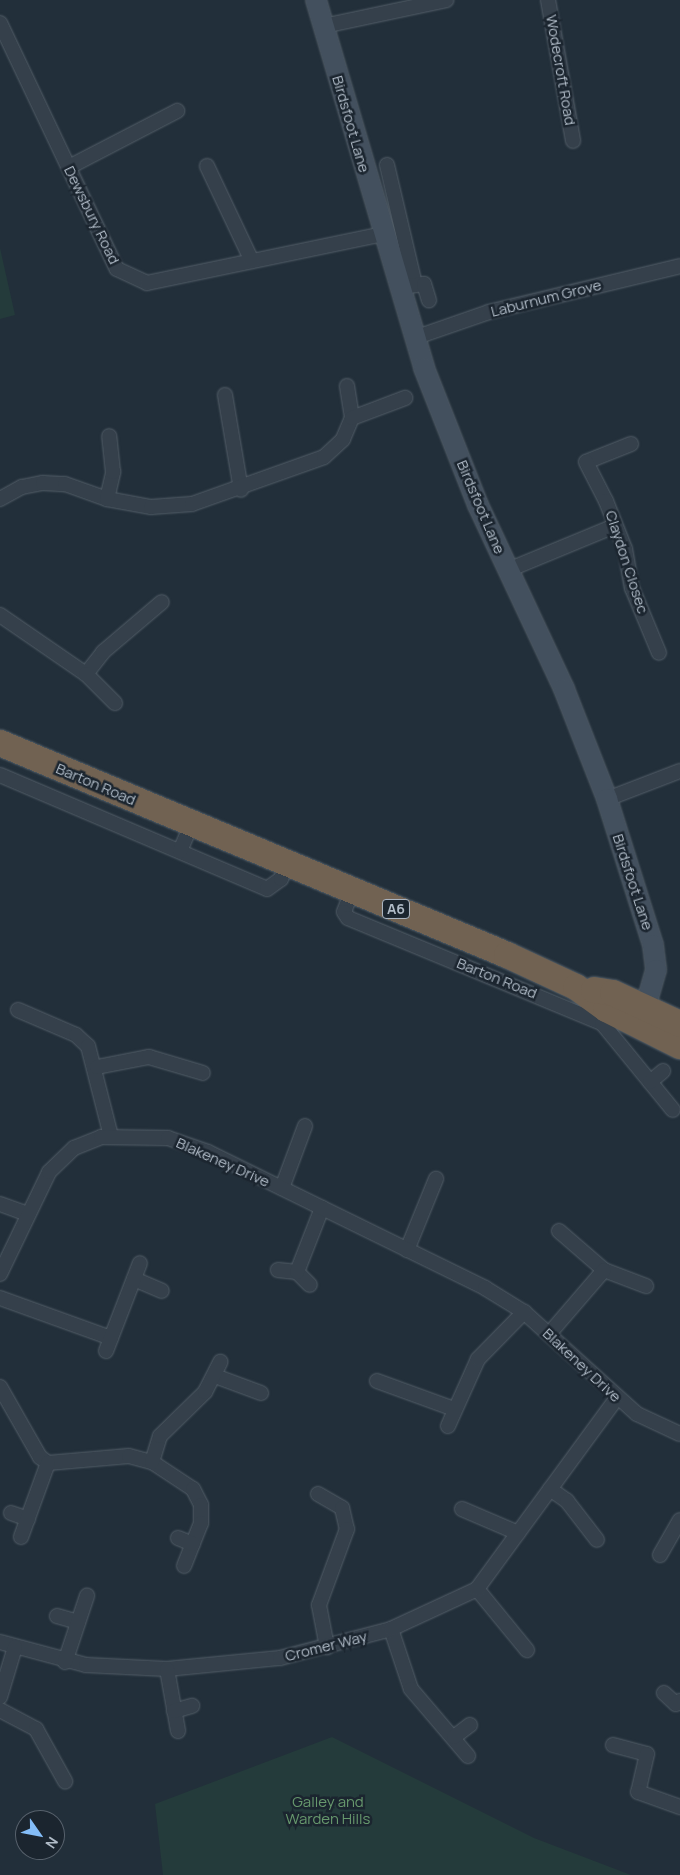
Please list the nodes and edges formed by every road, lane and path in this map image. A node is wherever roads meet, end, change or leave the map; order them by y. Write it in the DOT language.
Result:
graph roads {
  1 [pos="316,0"];
  2 [pos="446,0"];
  3 [pos="548,0"];
  4 [pos="0,23"];
  5 [pos="324,26"];
  6 [pos="177,111"];
  7 [pos="573,141"];
  8 [pos="386,165"];
  9 [pos="207,166"];
  10 [pos="69,167"];
  11 [pos="381,198"];
  12 [pos="383,234"];
  13 [pos="252,261"];
  14 [pos="680,266"];
  15 [pos="407,287"];
  16 [pos="429,300"];
  17 [pos="414,338"];
  18 [pos="347,386"];
  19 [pos="225,395"];
  20 [pos="406,398"];
  21 [pos="352,418"];
  22 [pos="110,436"];
  23 [pos="630,444"];
  24 [pos="241,490"];
  25 [pos="0,499"];
  26 [pos="107,499"];
  27 [pos="614,526"];
  28 [pos="508,570"];
  29 [pos="162,602"];
  30 [pos="0,615"];
  31 [pos="659,652"];
  32 [pos="86,674"];
  33 [pos="115,703"];
  34 [pos="0,743"];
  35 [pos="680,771"];
  36 [pos="0,775"];
  37 [pos="607,799"];
  38 [pos="191,825"];
  39 [pos="180,851"];
  40 [pos="286,865"];
  41 [pos="352,891"];
  42 [pos="576,987"];
  43 [pos="646,1006"];
  44 [pos="18,1010"];
  45 [pos="680,1024"];
  46 [pos="680,1046"];
  47 [pos="97,1067"];
  48 [pos="663,1071"];
  49 [pos="203,1073"];
  50 [pos="650,1082"];
  51 [pos="673,1110"];
  52 [pos="306,1126"];
  53 [pos="111,1136"];
  54 [pos="436,1179"];
  55 [pos="282,1188"];
  56 [pos="0,1204"];
  57 [pos="322,1208"];
  58 [pos="27,1214"];
  59 [pos="559,1232"];
  60 [pos="407,1250"];
  61 [pos="140,1263"];
  62 [pos="278,1270"];
  63 [pos="604,1270"];
  64 [pos="297,1272"];
  65 [pos="0,1274"];
  66 [pos="134,1279"];
  67 [pos="310,1285"];
  68 [pos="646,1286"];
  69 [pos="162,1291"];
  70 [pos="0,1298"];
  71 [pos="524,1312"];
  72 [pos="549,1334"];
  73 [pos="377,1381"];
  74 [pos="0,1387"];
  75 [pos="261,1393"];
  76 [pos="616,1398"];
  77 [pos="454,1409"];
  78 [pos="448,1426"];
  79 [pos="680,1434"];
  80 [pos="152,1462"];
  81 [pos="48,1463"];
  82 [pos="550,1489"];
  83 [pos="318,1494"];
  84 [pos="462,1508"];
  85 [pos="11,1513"];
  86 [pos="28,1519"];
  87 [pos="679,1523"];
  88 [pos="518,1533"];
  89 [pos="21,1538"];
  90 [pos="178,1538"];
  91 [pos="598,1540"];
  92 [pos="192,1544"];
  93 [pos="660,1555"];
  94 [pos="184,1566"];
  95 [pos="476,1589"];
  96 [pos="87,1596"];
  97 [pos="57,1616"];
  98 [pos="78,1622"];
  99 [pos="391,1629"];
  100 [pos="0,1642"];
  101 [pos="15,1647"];
  102 [pos="327,1647"];
  103 [pos="527,1650"];
  104 [pos="65,1662"];
  105 [pos="167,1669"];
  106 [pos="664,1693"];
  107 [pos="0,1697"];
  108 [pos="680,1701"];
  109 [pos="192,1706"];
  110 [pos="0,1710"];
  111 [pos="174,1711"];
  112 [pos="470,1725"];
  113 [pos="178,1731"];
  114 [pos="454,1737"];
  115 [pos="613,1745"];
  116 [pos="468,1756"];
  117 [pos="65,1781"];
  118 [pos="680,1807"];
  1 -- 5 [label="street, Birdsfoot Lane"];
  2 -- 5 [label="street"];
  3 -- 7 [label="street, Wodecroft Road"];
  4 -- 10 [label="street, Dewsbury Road"];
  5 -- 11 [label="street, Birdsfoot Lane"];
  6 -- 10 [label="street"];
  8 -- 11 [label="street"];
  9 -- 13 [label="street"];
  10 -- 13 [label="street, Dewsbury Road"];
  11 -- 12 [label="street, Birdsfoot Lane"];
  11 -- 15 [label="street"];
  12 -- 13 [label="street, Dewsbury Road"];
  12 -- 15 [label="street, Birdsfoot Lane"];
  14 -- 17 [label="street, Laburnum Grove"];
  15 -- 16 [label="street"];
  15 -- 17 [label="street, Birdsfoot Lane"];
  17 -- 28 [label="street, Birdsfoot Lane"];
  18 -- 21 [label="street"];
  19 -- 24 [label="street"];
  20 -- 21 [label="street"];
  21 -- 24 [label="street"];
  22 -- 26 [label="street"];
  23 -- 27 [label="street, Claydon Closec"];
  24 -- 26 [label="street"];
  25 -- 26 [label="street"];
  27 -- 28 [label="street"];
  27 -- 31 [label="street, Claydon Closec"];
  28 -- 37 [label="street, Birdsfoot Lane"];
  29 -- 32 [label="street"];
  30 -- 32 [label="street"];
  32 -- 33 [label="street"];
  34 -- 38 [label="highway, Barton Road / A6"];
  35 -- 37 [label="street"];
  36 -- 39 [label="street, Barton Road"];
  37 -- 43 [label="street, Birdsfoot Lane"];
  38 -- 39 [label="street"];
  38 -- 40 [label="highway, Barton Road / A6"];
  39 -- 40 [label="street, Barton Road"];
  40 -- 41 [label="highway, Barton Road / A6"];
  41 -- 42 [label="highway, Barton Road / A6"];
  41 -- 50 [label="street, Barton Road"];
  42 -- 43 [label="highway, Barton Road / A6"];
  42 -- 46 [label="highway, Barton Road / A6"];
  43 -- 45 [label="highway, Barton Road / A6"];
  44 -- 47 [label="street"];
  47 -- 49 [label="street"];
  47 -- 53 [label="street"];
  48 -- 50 [label="street"];
  50 -- 51 [label="street, Barton Road"];
  52 -- 55 [label="street, Blakeney Drive"];
  53 -- 55 [label="street, Blakeney Drive"];
  53 -- 58 [label="street, Blakeney Drive"];
  54 -- 60 [label="street"];
  55 -- 57 [label="street, Blakeney Drive"];
  56 -- 58 [label="street"];
  57 -- 60 [label="street, Blakeney Drive"];
  57 -- 64 [label="street"];
  58 -- 65 [label="street, Blakeney Drive"];
  59 -- 63 [label="street"];
  60 -- 71 [label="street, Blakeney Drive"];
  61 -- 66 [label="street"];
  62 -- 64 [label="street"];
  63 -- 68 [label="street"];
  63 -- 72 [label="street"];
  64 -- 67 [label="street"];
  66 -- 69 [label="street"];
  66 -- 70 [label="street"];
  71 -- 72 [label="street, Blakeney Drive"];
  71 -- 77 [label="street"];
  72 -- 76 [label="street, Blakeney Drive"];
  73 -- 77 [label="street"];
  74 -- 81 [label="street"];
  75 -- 80 [label="street"];
  76 -- 79 [label="street, Blakeney Drive"];
  76 -- 82 [label="street, Cromer Way"];
  77 -- 78 [label="street"];
  80 -- 81 [label="street"];
  80 -- 92 [label="street"];
  81 -- 86 [label="street"];
  82 -- 88 [label="street, Cromer Way"];
  82 -- 91 [label="street"];
  83 -- 102 [label="street"];
  84 -- 88 [label="street"];
  85 -- 86 [label="street"];
  86 -- 89 [label="street"];
  87 -- 93 [label="street"];
  88 -- 95 [label="street, Cromer Way"];
  90 -- 92 [label="street"];
  92 -- 94 [label="street"];
  95 -- 99 [label="street, Cromer Way"];
  95 -- 103 [label="street"];
  96 -- 98 [label="street"];
  97 -- 98 [label="street"];
  98 -- 104 [label="street"];
  99 -- 102 [label="street, Cromer Way"];
  99 -- 114 [label="street"];
  100 -- 101 [label="street, Cromer Way"];
  101 -- 104 [label="street, Cromer Way"];
  101 -- 107 [label="street"];
  102 -- 105 [label="street, Cromer Way"];
  104 -- 105 [label="street, Cromer Way"];
  105 -- 111 [label="street"];
  106 -- 108 [label="street"];
  109 -- 111 [label="street"];
  110 -- 117 [label="street"];
  111 -- 113 [label="street"];
  112 -- 114 [label="street"];
  114 -- 116 [label="street"];
  115 -- 118 [label="street"];
}
